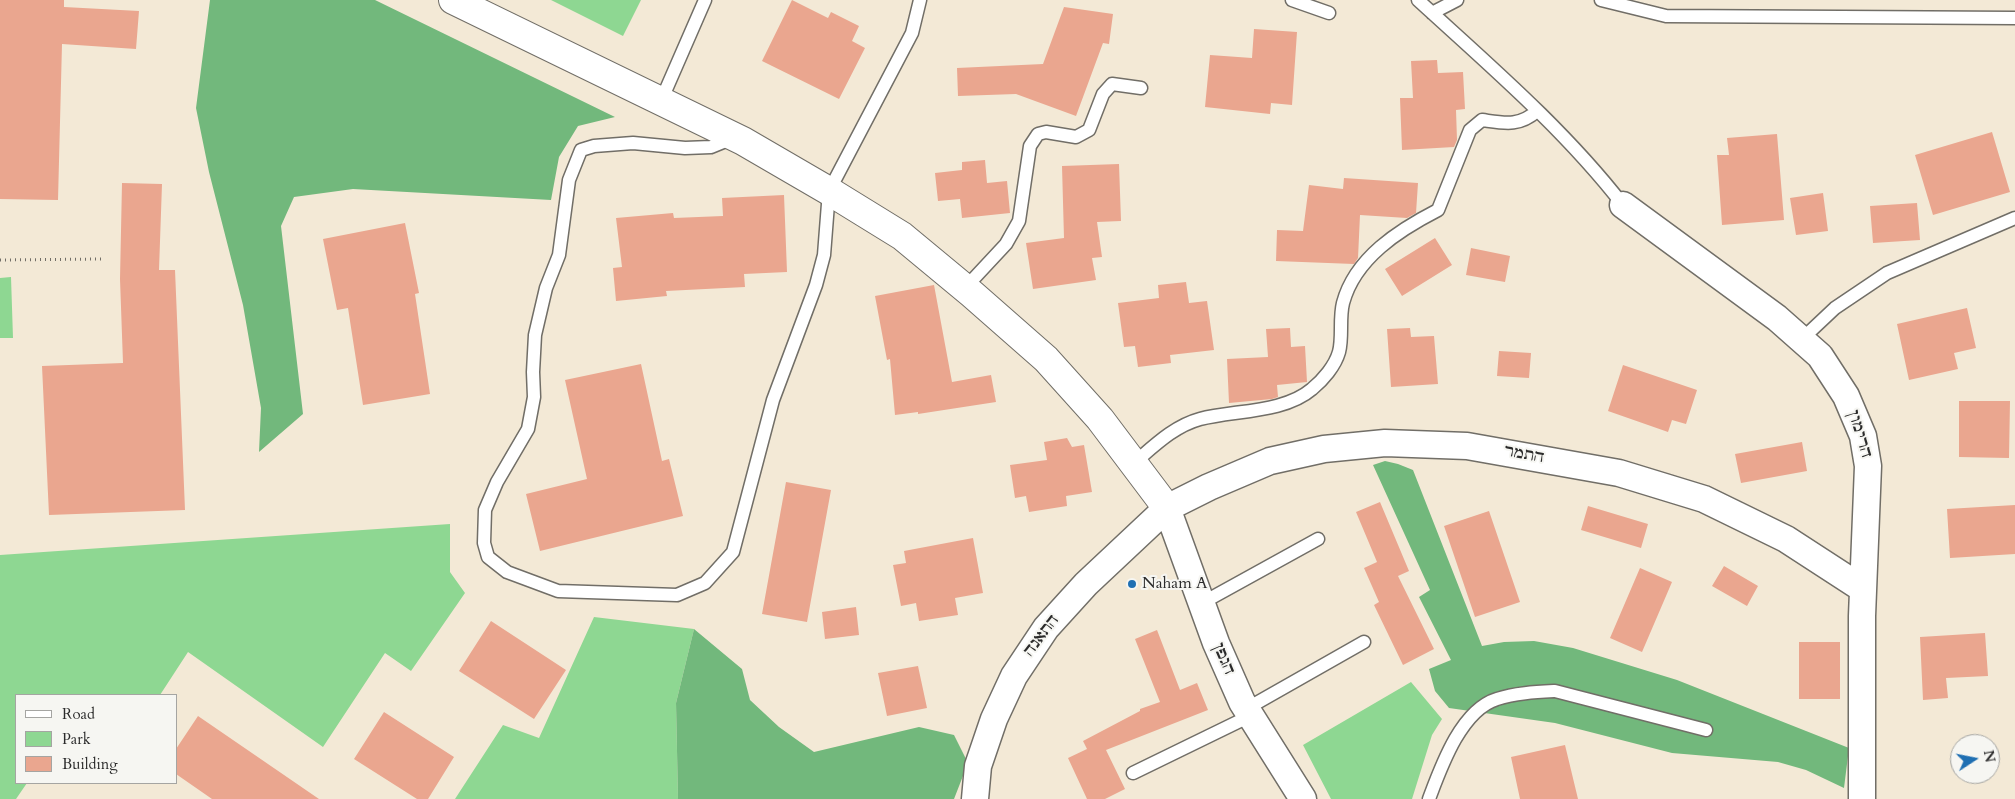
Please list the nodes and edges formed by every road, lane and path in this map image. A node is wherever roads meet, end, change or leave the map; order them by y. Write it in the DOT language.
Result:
graph roads {
  1 [pos="453,0"];
  2 [pos="705,0"];
  3 [pos="920,0"];
  4 [pos="1292,0"];
  5 [pos="1418,0"];
  6 [pos="1457,0"];
  7 [pos="1601,0"];
  8 [pos="1329,13"];
  9 [pos="1432,13"];
  10 [pos="2015,18"];
  11 [pos="1141,88"];
  12 [pos="661,101"];
  13 [pos="1537,111"];
  14 [pos="734,137"];
  15 [pos="829,191"];
  16 [pos="1623,204"];
  17 [pos="2015,218"];
  18 [pos="101,259"];
  19 [pos="0,260"];
  20 [pos="965,288"];
  21 [pos="1801,340"];
  22 [pos="1134,463"];
  23 [pos="1167,508"];
  24 [pos="1318,539"];
  25 [pos="1863,589"];
  26 [pos="1202,603"];
  27 [pos="1364,642"];
  28 [pos="1248,713"];
  29 [pos="1706,730"];
  30 [pos="1133,773"];
  31 [pos="975,799"];
  32 [pos="1303,799"];
  33 [pos="1429,799"];
  34 [pos="1862,799"];
  1 -- 12 [label="main road"];
  2 -- 12 [label="lane"];
  3 -- 15 [label="lane"];
  4 -- 8 [label="lane"];
  5 -- 9 [label="lane"];
  6 -- 9 [label="lane"];
  7 -- 10 [label="lane"];
  9 -- 13 [label="lane"];
  11 -- 20 [label="lane"];
  12 -- 14 [label="main road"];
  13 -- 16 [label="lane"];
  13 -- 22 [label="lane"];
  14 -- 15 [label="main road"];
  14 -- 15 [label="lane"];
  15 -- 20 [label="main road"];
  16 -- 21 [label="street, הרימון"];
  17 -- 21 [label="lane"];
  18 -- 19 [label="path"];
  20 -- 22 [label="main road"];
  21 -- 25 [label="street, הרימון"];
  22 -- 23 [label="main road"];
  23 -- 25 [label="street, התמר"];
  23 -- 26 [label="street, הגפן"];
  23 -- 31 [label="street, התאנה"];
  24 -- 26 [label="lane"];
  25 -- 34 [label="street, הרימון"];
  26 -- 28 [label="street, הגפן"];
  27 -- 28 [label="lane"];
  28 -- 30 [label="lane"];
  28 -- 32 [label="street, הגפן"];
  29 -- 33 [label="lane"];
}
